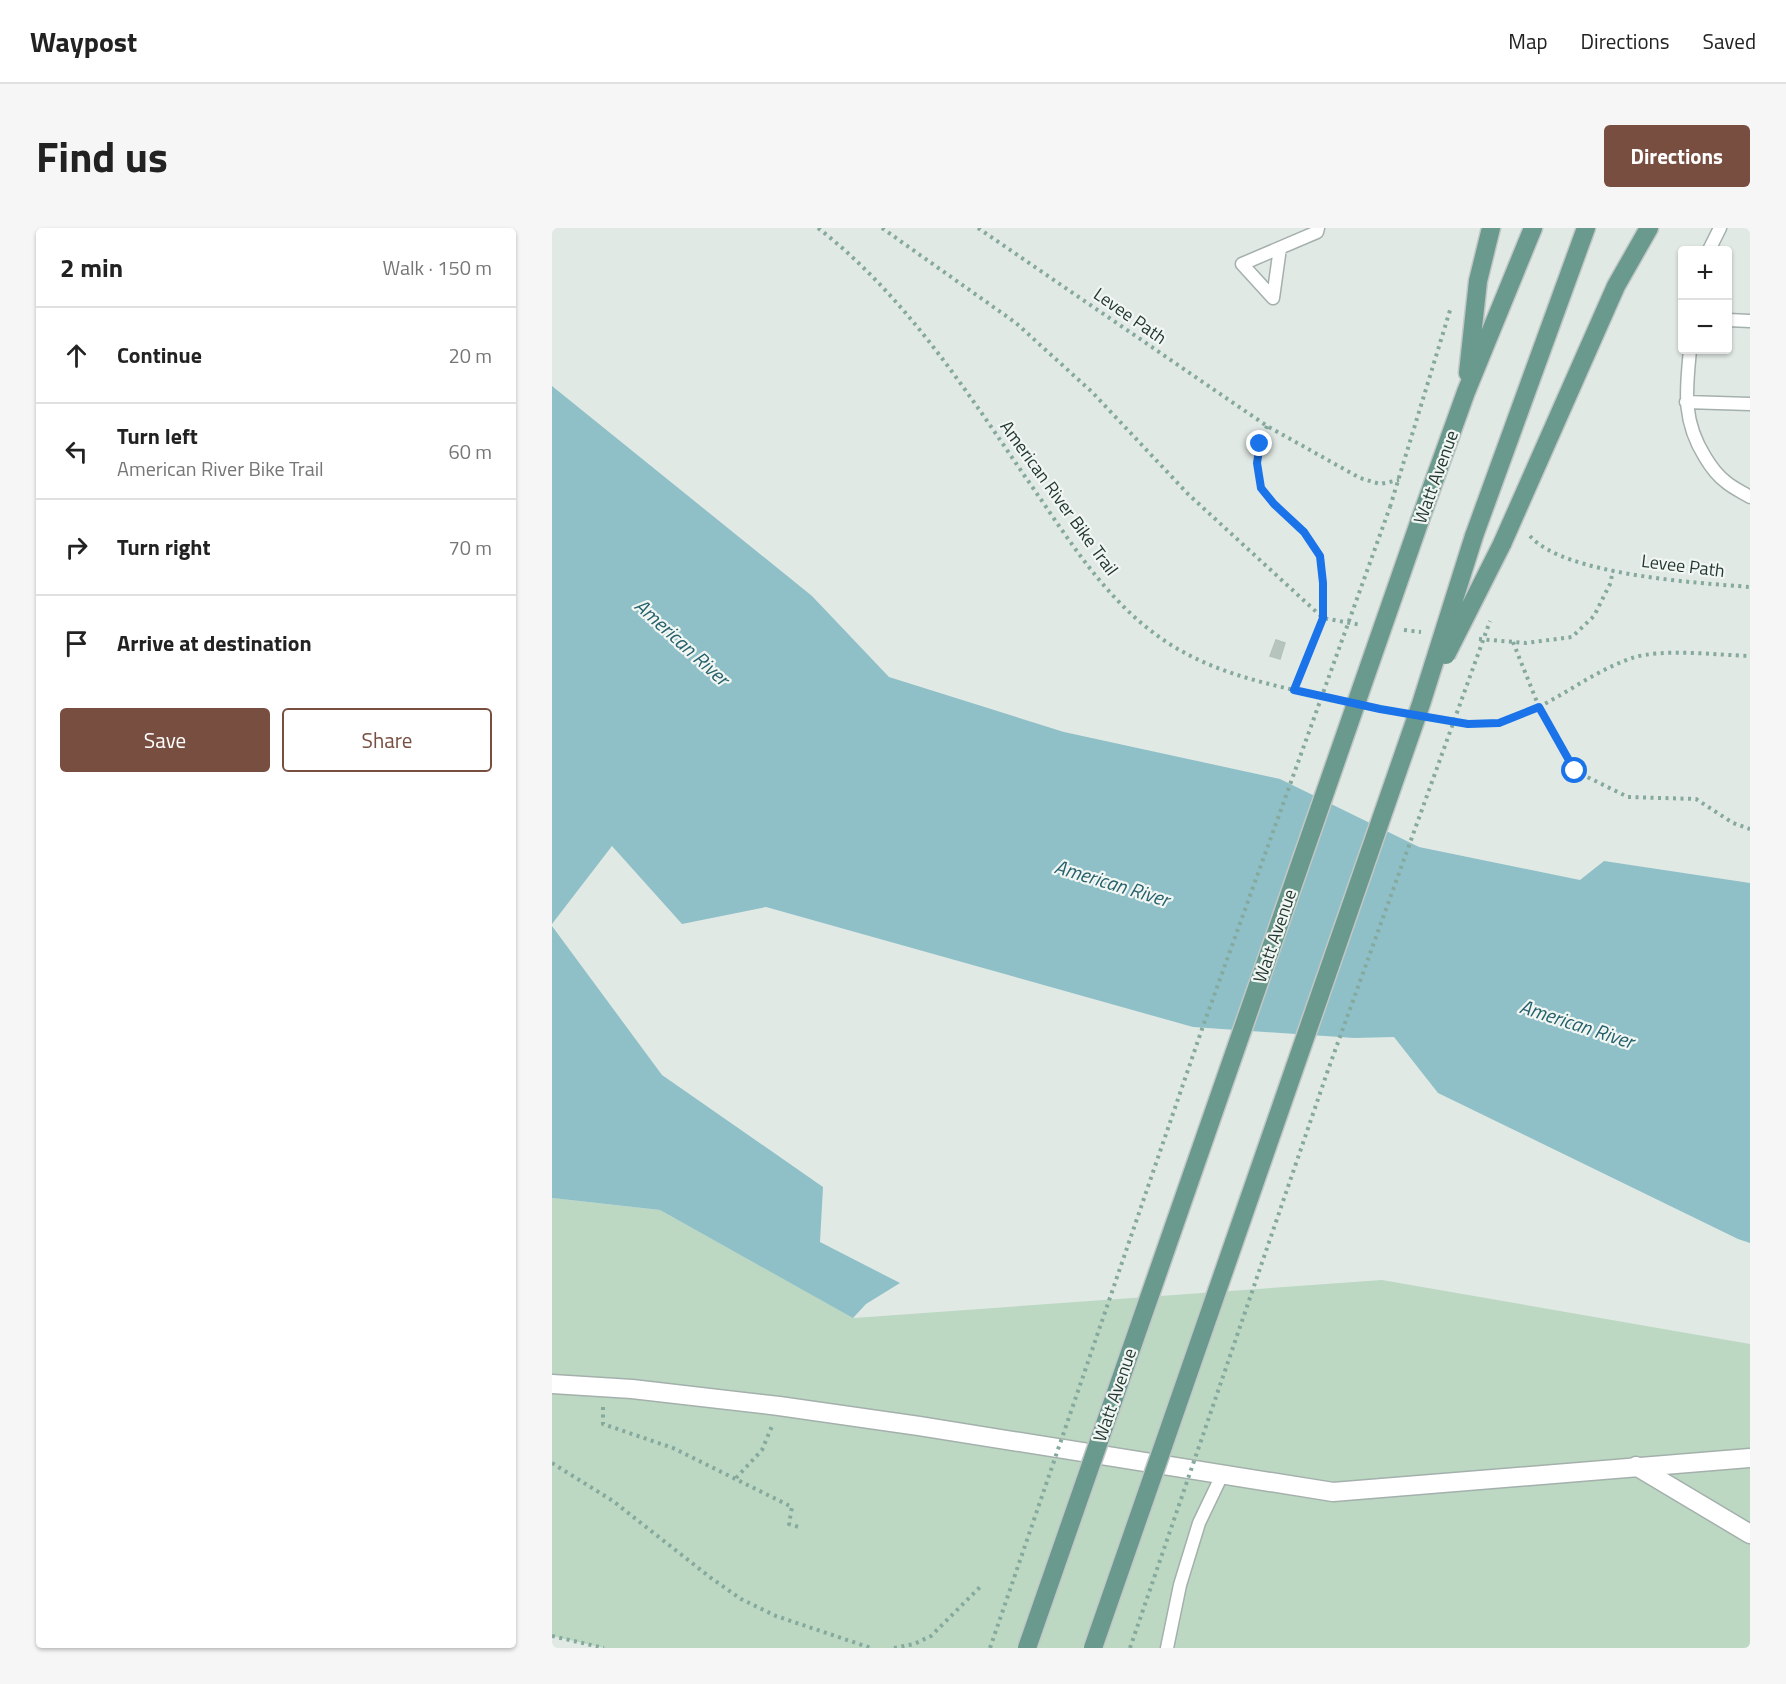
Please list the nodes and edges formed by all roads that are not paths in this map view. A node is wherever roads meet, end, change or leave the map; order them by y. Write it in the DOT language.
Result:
graph roads {
  1 [pos="1318,228"];
  2 [pos="1491,228"];
  3 [pos="1533,228"];
  4 [pos="1586,228"];
  5 [pos="1648,228"];
  6 [pos="1720,228"];
  7 [pos="1711,246"];
  8 [pos="1280,248"];
  9 [pos="1732,320"];
  10 [pos="1750,321"];
  11 [pos="1690,354"];
  12 [pos="1466,392"];
  13 [pos="1686,402"];
  14 [pos="1750,404"];
  15 [pos="1750,497"];
  16 [pos="1420,704"];
  17 [pos="552,1384"];
  18 [pos="1750,1458"];
  19 [pos="1636,1466"];
  20 [pos="1222,1475"];
  21 [pos="1750,1534"];
  22 [pos="1027,1648"];
  23 [pos="1093,1648"];
  24 [pos="1167,1648"];
  1 -- 8 [label="lane"];
  2 -- 12 [label="main road"];
  3 -- 12 [label="main road, Watt Avenue"];
  4 -- 16 [label="main road, bridge"];
  5 -- 16 [label="main road, bridge"];
  6 -- 7 [label="lane"];
  9 -- 10 [label="lane"];
  11 -- 13 [label="lane"];
  12 -- 22 [label="main road, Watt Avenue, bridge"];
  13 -- 14 [label="lane"];
  13 -- 15 [label="lane"];
  16 -- 23 [label="main road, bridge"];
  17 -- 20 [label="street"];
  18 -- 19 [label="street"];
  19 -- 20 [label="street"];
  19 -- 21 [label="street"];
  20 -- 24 [label="lane"];
}
